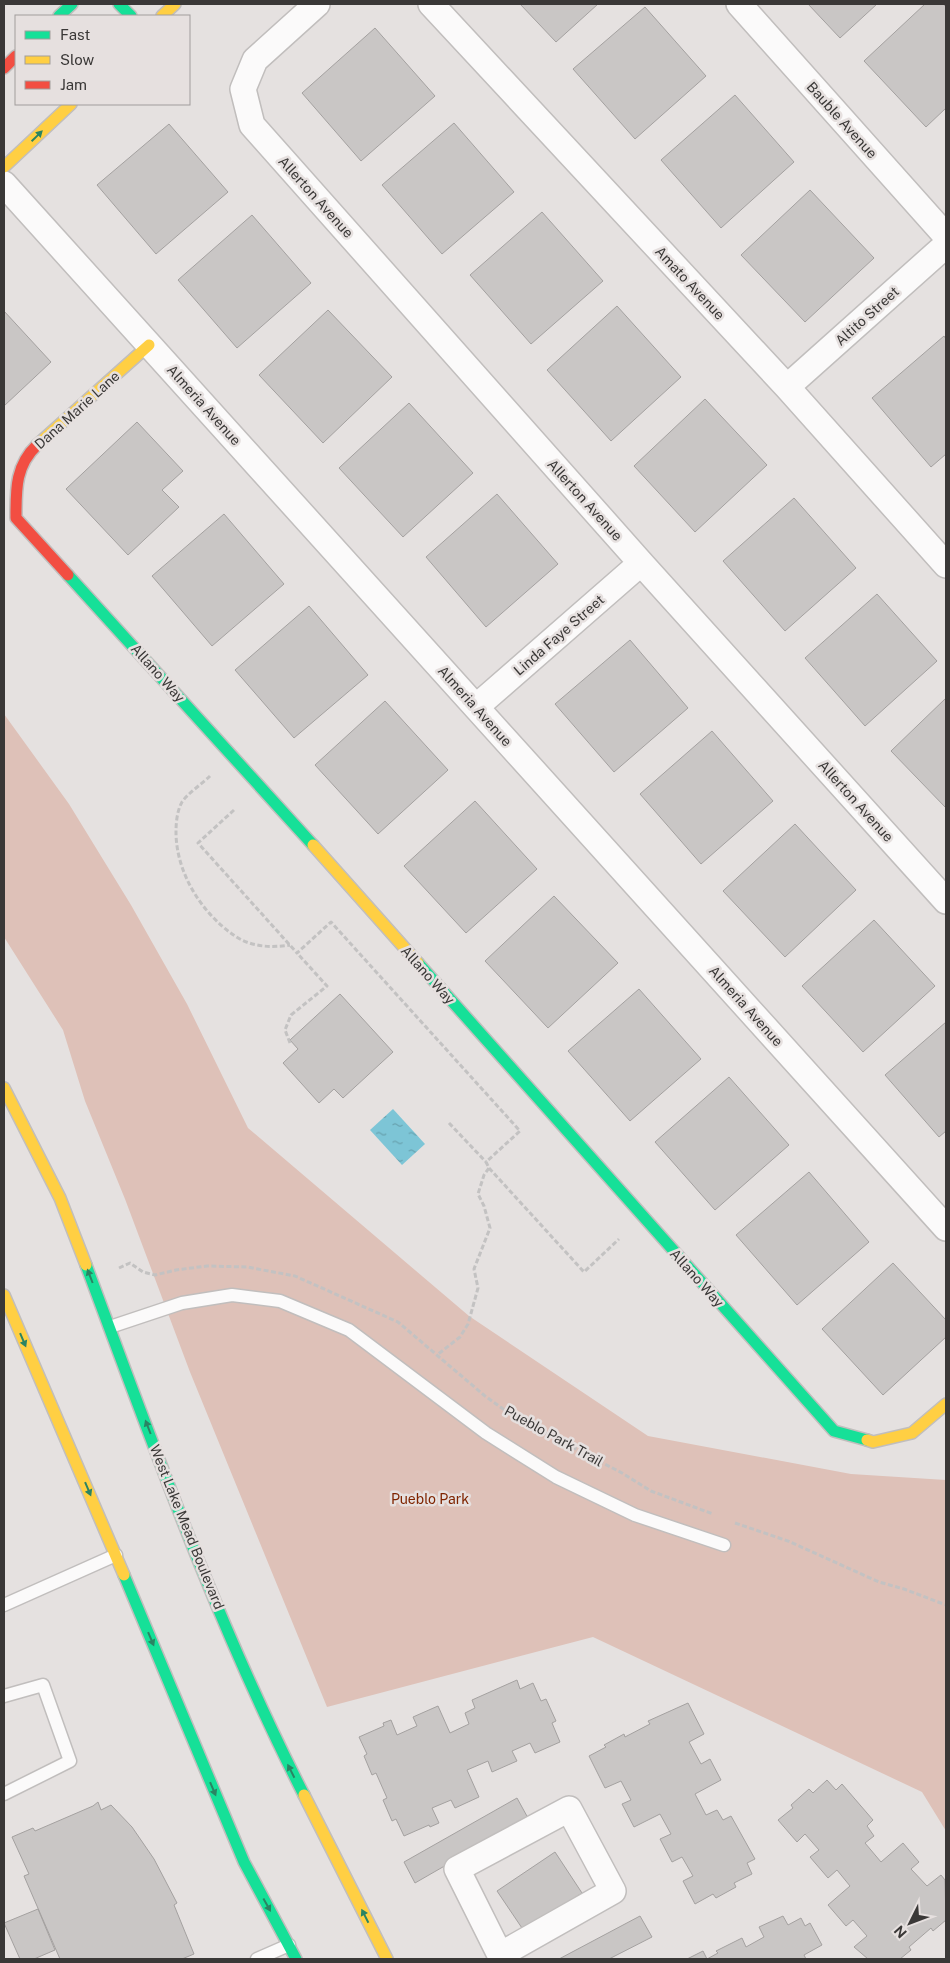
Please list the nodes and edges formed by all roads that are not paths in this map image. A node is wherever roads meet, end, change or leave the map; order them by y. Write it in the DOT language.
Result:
graph roads {
  1 [pos="72,4"];
  2 [pos="119,4"];
  3 [pos="175,4"];
  4 [pos="317,4"];
  5 [pos="431,4"];
  6 [pos="739,4"];
  7 [pos="60,15"];
  8 [pos="131,15"];
  9 [pos="163,15"];
  10 [pos="15,57"];
  11 [pos="4,68"];
  12 [pos="70,105"];
  13 [pos="4,167"];
  14 [pos="4,184"];
  15 [pos="946,236"];
  16 [pos="946,245"];
  17 [pos="149,345"];
  18 [pos="787,388"];
  19 [pos="4,510"];
  20 [pos="16,518"];
  21 [pos="641,563"];
  22 [pos="946,565"];
  23 [pos="476,707"];
  24 [pos="946,901"];
  25 [pos="4,1088"];
  26 [pos="946,1228"];
  27 [pos="4,1297"];
  28 [pos="110,1327"];
  29 [pos="946,1404"];
  30 [pos="724,1545"];
  31 [pos="116,1555"];
  32 [pos="4,1605"];
  33 [pos="4,1696"];
  34 [pos="4,1794"];
  35 [pos="289,1945"];
  36 [pos="502,1957"];
  37 [pos="257,1959"];
  38 [pos="296,1959"];
  39 [pos="387,1959"];
  1 -- 7 [label="main road"];
  2 -- 8 [label="main road"];
  3 -- 9 [label="main road"];
  4 -- 21 [label="street, Allerton Avenue"];
  5 -- 18 [label="street, Amato Avenue"];
  6 -- 15 [label="street, Bauble Avenue"];
  10 -- 11 [label="main road"];
  13 -- 12 [label="main road, one-way"];
  14 -- 17 [label="street, Almeria Avenue"];
  16 -- 18 [label="street, Altito Street"];
  17 -- 20 [label="main road, Dana Marie Lane"];
  17 -- 23 [label="street, Almeria Avenue"];
  18 -- 22 [label="street, Amato Avenue"];
  19 -- 20 [label="lane"];
  20 -- 29 [label="main road, Allano Way"];
  21 -- 23 [label="street, Linda Faye Street"];
  21 -- 24 [label="street, Allerton Avenue"];
  23 -- 26 [label="street, Almeria Avenue"];
  28 -- 25 [label="main road, West Lake Mead Boulevard, one-way"];
  27 -- 31 [label="main road, one-way"];
  28 -- 30 [label="lane"];
  39 -- 28 [label="main road, West Lake Mead Boulevard, one-way"];
  31 -- 32 [label="lane"];
  31 -- 35 [label="main road, one-way"];
  33 -- 34 [label="lane"];
  35 -- 37 [label="lane"];
  35 -- 38 [label="main road"];
  36 -- 36 [label="street"];
}
